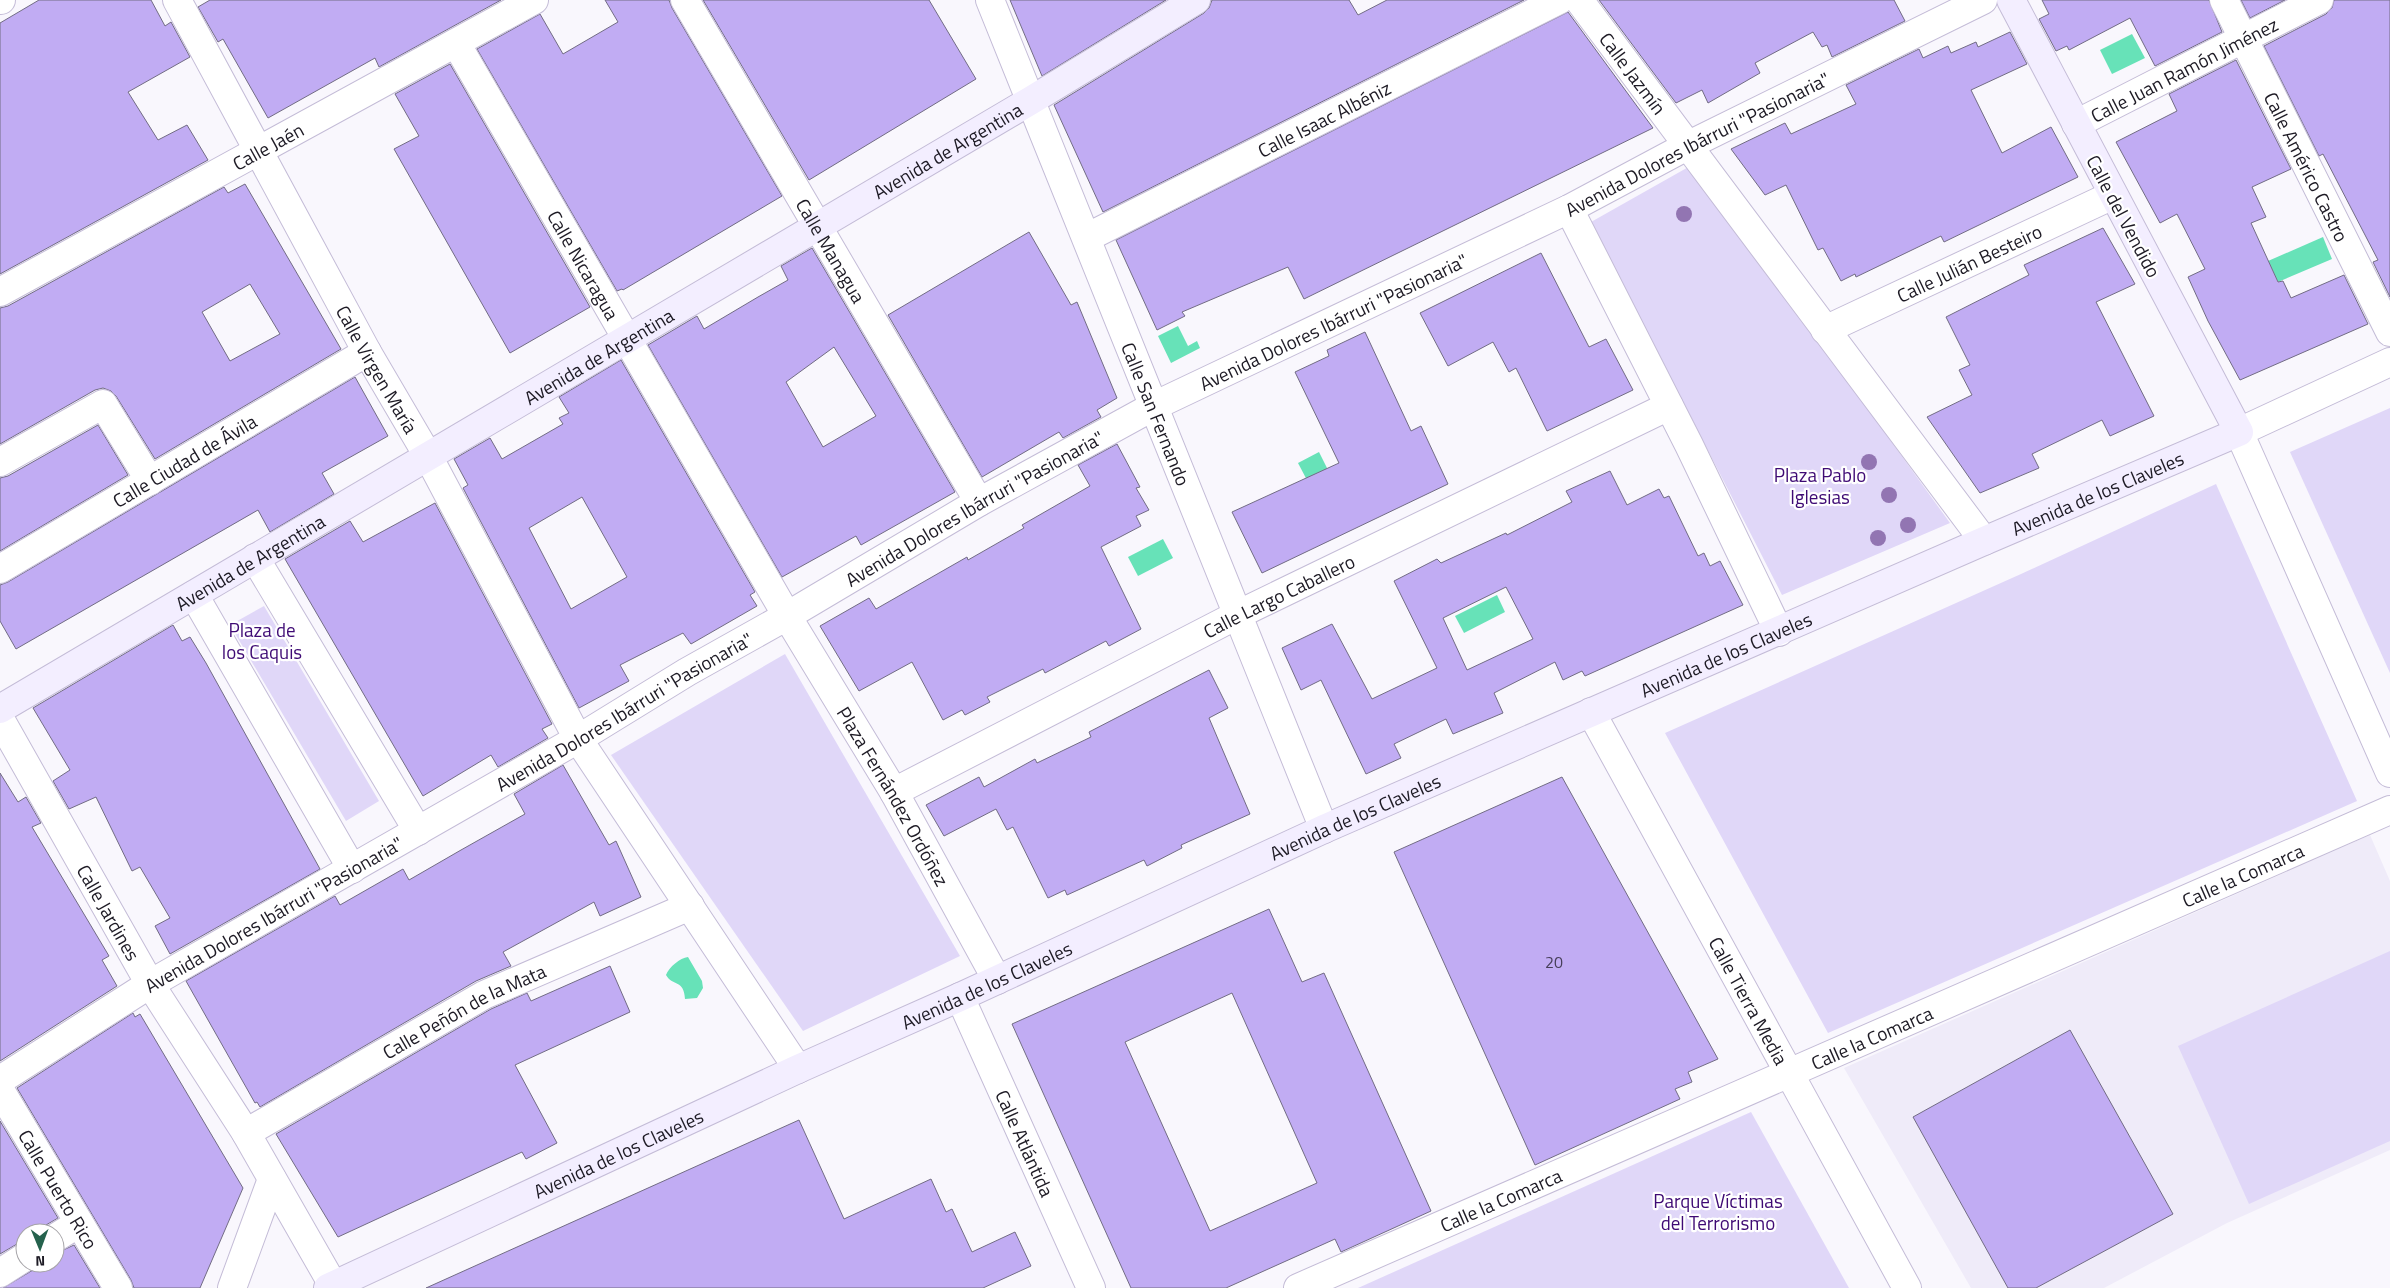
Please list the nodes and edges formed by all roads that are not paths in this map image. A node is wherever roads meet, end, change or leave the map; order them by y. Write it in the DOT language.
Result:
graph roads {
  1 [pos="178,0"];
  2 [pos="534,0"];
  3 [pos="685,0"];
  4 [pos="990,0"];
  5 [pos="1196,0"];
  6 [pos="1559,0"];
  7 [pos="1579,0"];
  8 [pos="1983,0"];
  9 [pos="2011,0"];
  10 [pos="2224,0"];
  11 [pos="2319,0"];
  12 [pos="2243,39"];
  13 [pos="456,43"];
  14 [pos="1030,100"];
  15 [pos="2076,124"];
  16 [pos="1687,146"];
  17 [pos="258,151"];
  18 [pos="2113,195"];
  19 [pos="1569,209"];
  20 [pos="818,226"];
  21 [pos="1088,237"];
  22 [pos="0,292"];
  23 [pos="1825,330"];
  24 [pos="2390,332"];
  25 [pos="627,339"];
  26 [pos="367,352"];
  27 [pos="2390,362"];
  28 [pos="1154,406"];
  29 [pos="1669,406"];
  30 [pos="2239,432"];
  31 [pos="428,456"];
  32 [pos="0,462"];
  33 [pos="150,481"];
  34 [pos="978,502"];
  35 [pos="1984,541"];
  36 [pos="255,558"];
  37 [pos="0,569"];
  38 [pos="194,595"];
  39 [pos="1236,615"];
  40 [pos="787,616"];
  41 [pos="1779,632"];
  42 [pos="0,709"];
  43 [pos="1591,712"];
  44 [pos="0,719"];
  45 [pos="578,739"];
  46 [pos="2390,773"];
  47 [pos="894,792"];
  48 [pos="2390,810"];
  49 [pos="1324,828"];
  50 [pos="418,831"];
  51 [pos="352,869"];
  52 [pos="690,906"];
  53 [pos="997,980"];
  54 [pos="150,984"];
  55 [pos="960,997"];
  56 [pos="798,1068"];
  57 [pos="1788,1072"];
  58 [pos="0,1080"];
  59 [pos="0,1090"];
  60 [pos="246,1133"];
  61 [pos="272,1179"];
  62 [pos="79,1223"];
  63 [pos="65,1232"];
  64 [pos="15,1263"];
  65 [pos="0,1273"];
  66 [pos="331,1287"];
  67 [pos="118,1288"];
  68 [pos="232,1288"];
  69 [pos="1091,1288"];
  70 [pos="1298,1288"];
  71 [pos="1907,1288"];
  1 -- 17 [label="street, Calle Virgen María"];
  2 -- 13 [label="street, Calle Jaén"];
  3 -- 20 [label="street, Calle Managua"];
  4 -- 14 [label="street, Calle San Fernando"];
  5 -- 14 [label="street, Avenida de Argentina"];
  6 -- 21 [label="street, Calle Isaac Albéniz"];
  7 -- 16 [label="street, Calle Jazmín"];
  8 -- 16 [label="street, Avenida Dolores Ibárruri \"Pasionaria\""];
  9 -- 15 [label="street, Calle del Vendido"];
  10 -- 12 [label="street, Calle Américo Castro"];
  11 -- 12 [label="street, Calle Juan Ramón Jiménez"];
  12 -- 15 [label="street, Calle Juan Ramón Jiménez"];
  12 -- 24 [label="street, Calle Américo Castro"];
  13 -- 17 [label="street, Calle Jaén"];
  13 -- 25 [label="street, Calle Nicaragua"];
  14 -- 20 [label="street, Avenida de Argentina"];
  14 -- 21 [label="street, Calle San Fernando"];
  15 -- 18 [label="street, Calle del Vendido"];
  16 -- 19 [label="street, Avenida Dolores Ibárruri \"Pasionaria\""];
  16 -- 23 [label="street"];
  17 -- 22 [label="street, Calle Jaén"];
  17 -- 26 [label="street, Calle Virgen María"];
  18 -- 23 [label="street, Calle Julián Besteiro"];
  18 -- 30 [label="street, Calle del Vendido"];
  19 -- 28 [label="street, Avenida Dolores Ibárruri \"Pasionaria\""];
  19 -- 29 [label="street"];
  20 -- 25 [label="street, Avenida de Argentina"];
  20 -- 34 [label="street, Calle Managua"];
  21 -- 28 [label="street, Calle San Fernando"];
  23 -- 35 [label="street"];
  25 -- 31 [label="street, Avenida de Argentina"];
  25 -- 40 [label="street, Calle Nicaragua"];
  26 -- 31 [label="street, Calle Virgen María"];
  26 -- 33 [label="street, Calle Ciudad de Ávila"];
  27 -- 30 [label="street, Avenida de los Claveles"];
  28 -- 34 [label="street, Avenida Dolores Ibárruri \"Pasionaria\""];
  28 -- 39 [label="street, Calle San Fernando"];
  29 -- 39 [label="street, Calle Largo Caballero"];
  29 -- 41 [label="street"];
  30 -- 35 [label="street, Avenida de los Claveles"];
  30 -- 46 [label="street"];
  31 -- 36 [label="street, Avenida de Argentina"];
  31 -- 45 [label="street, Calle Virgen María"];
  32 -- 33 [label="street"];
  33 -- 37 [label="street, Calle Ciudad de Ávila"];
  34 -- 40 [label="street, Avenida Dolores Ibárruri \"Pasionaria\""];
  35 -- 41 [label="street, Avenida de los Claveles"];
  36 -- 38 [label="street, Avenida de Argentina"];
  36 -- 50 [label="street"];
  38 -- 42 [label="street, Avenida de Argentina"];
  38 -- 51 [label="street"];
  39 -- 47 [label="street, Calle Largo Caballero"];
  39 -- 49 [label="street, Calle San Fernando"];
  40 -- 45 [label="street, Avenida Dolores Ibárruri \"Pasionaria\""];
  40 -- 47 [label="street, Plaza Fernández Ordóñez"];
  41 -- 43 [label="street, Avenida de los Claveles"];
  43 -- 49 [label="street, Avenida de los Claveles"];
  43 -- 57 [label="street, Calle Tierra Media"];
  44 -- 54 [label="street, Calle Jardines"];
  45 -- 50 [label="street, Avenida Dolores Ibárruri \"Pasionaria\""];
  45 -- 52 [label="street"];
  47 -- 53 [label="street, Plaza Fernández Ordóñez"];
  48 -- 57 [label="street, Calle la Comarca"];
  49 -- 53 [label="street, Avenida de los Claveles"];
  50 -- 51 [label="street, Avenida Dolores Ibárruri \"Pasionaria\""];
  51 -- 54 [label="street, Avenida Dolores Ibárruri \"Pasionaria\""];
  52 -- 56 [label="street"];
  52 -- 60 [label="street, Calle Peñón de la Mata"];
  53 -- 55 [label="street, Avenida de los Claveles"];
  54 -- 58 [label="street, Avenida Dolores Ibárruri \"Pasionaria\""];
  54 -- 60 [label="street, Calle Jardines"];
  55 -- 56 [label="street, Avenida de los Claveles"];
  55 -- 69 [label="street, Calle Atlántida"];
  56 -- 66 [label="street, Avenida de los Claveles"];
  57 -- 70 [label="street, Calle la Comarca"];
  57 -- 71 [label="street, Calle Tierra Media"];
  59 -- 62 [label="street, Calle Puerto Rico"];
  60 -- 61 [label="street, Calle Jardines"];
  61 -- 66 [label="street, Calle Jardines"];
  61 -- 68 [label="street"];
  62 -- 63 [label="street"];
  62 -- 67 [label="street, Calle Puerto Rico"];
  64 -- 65 [label="street"];
}
